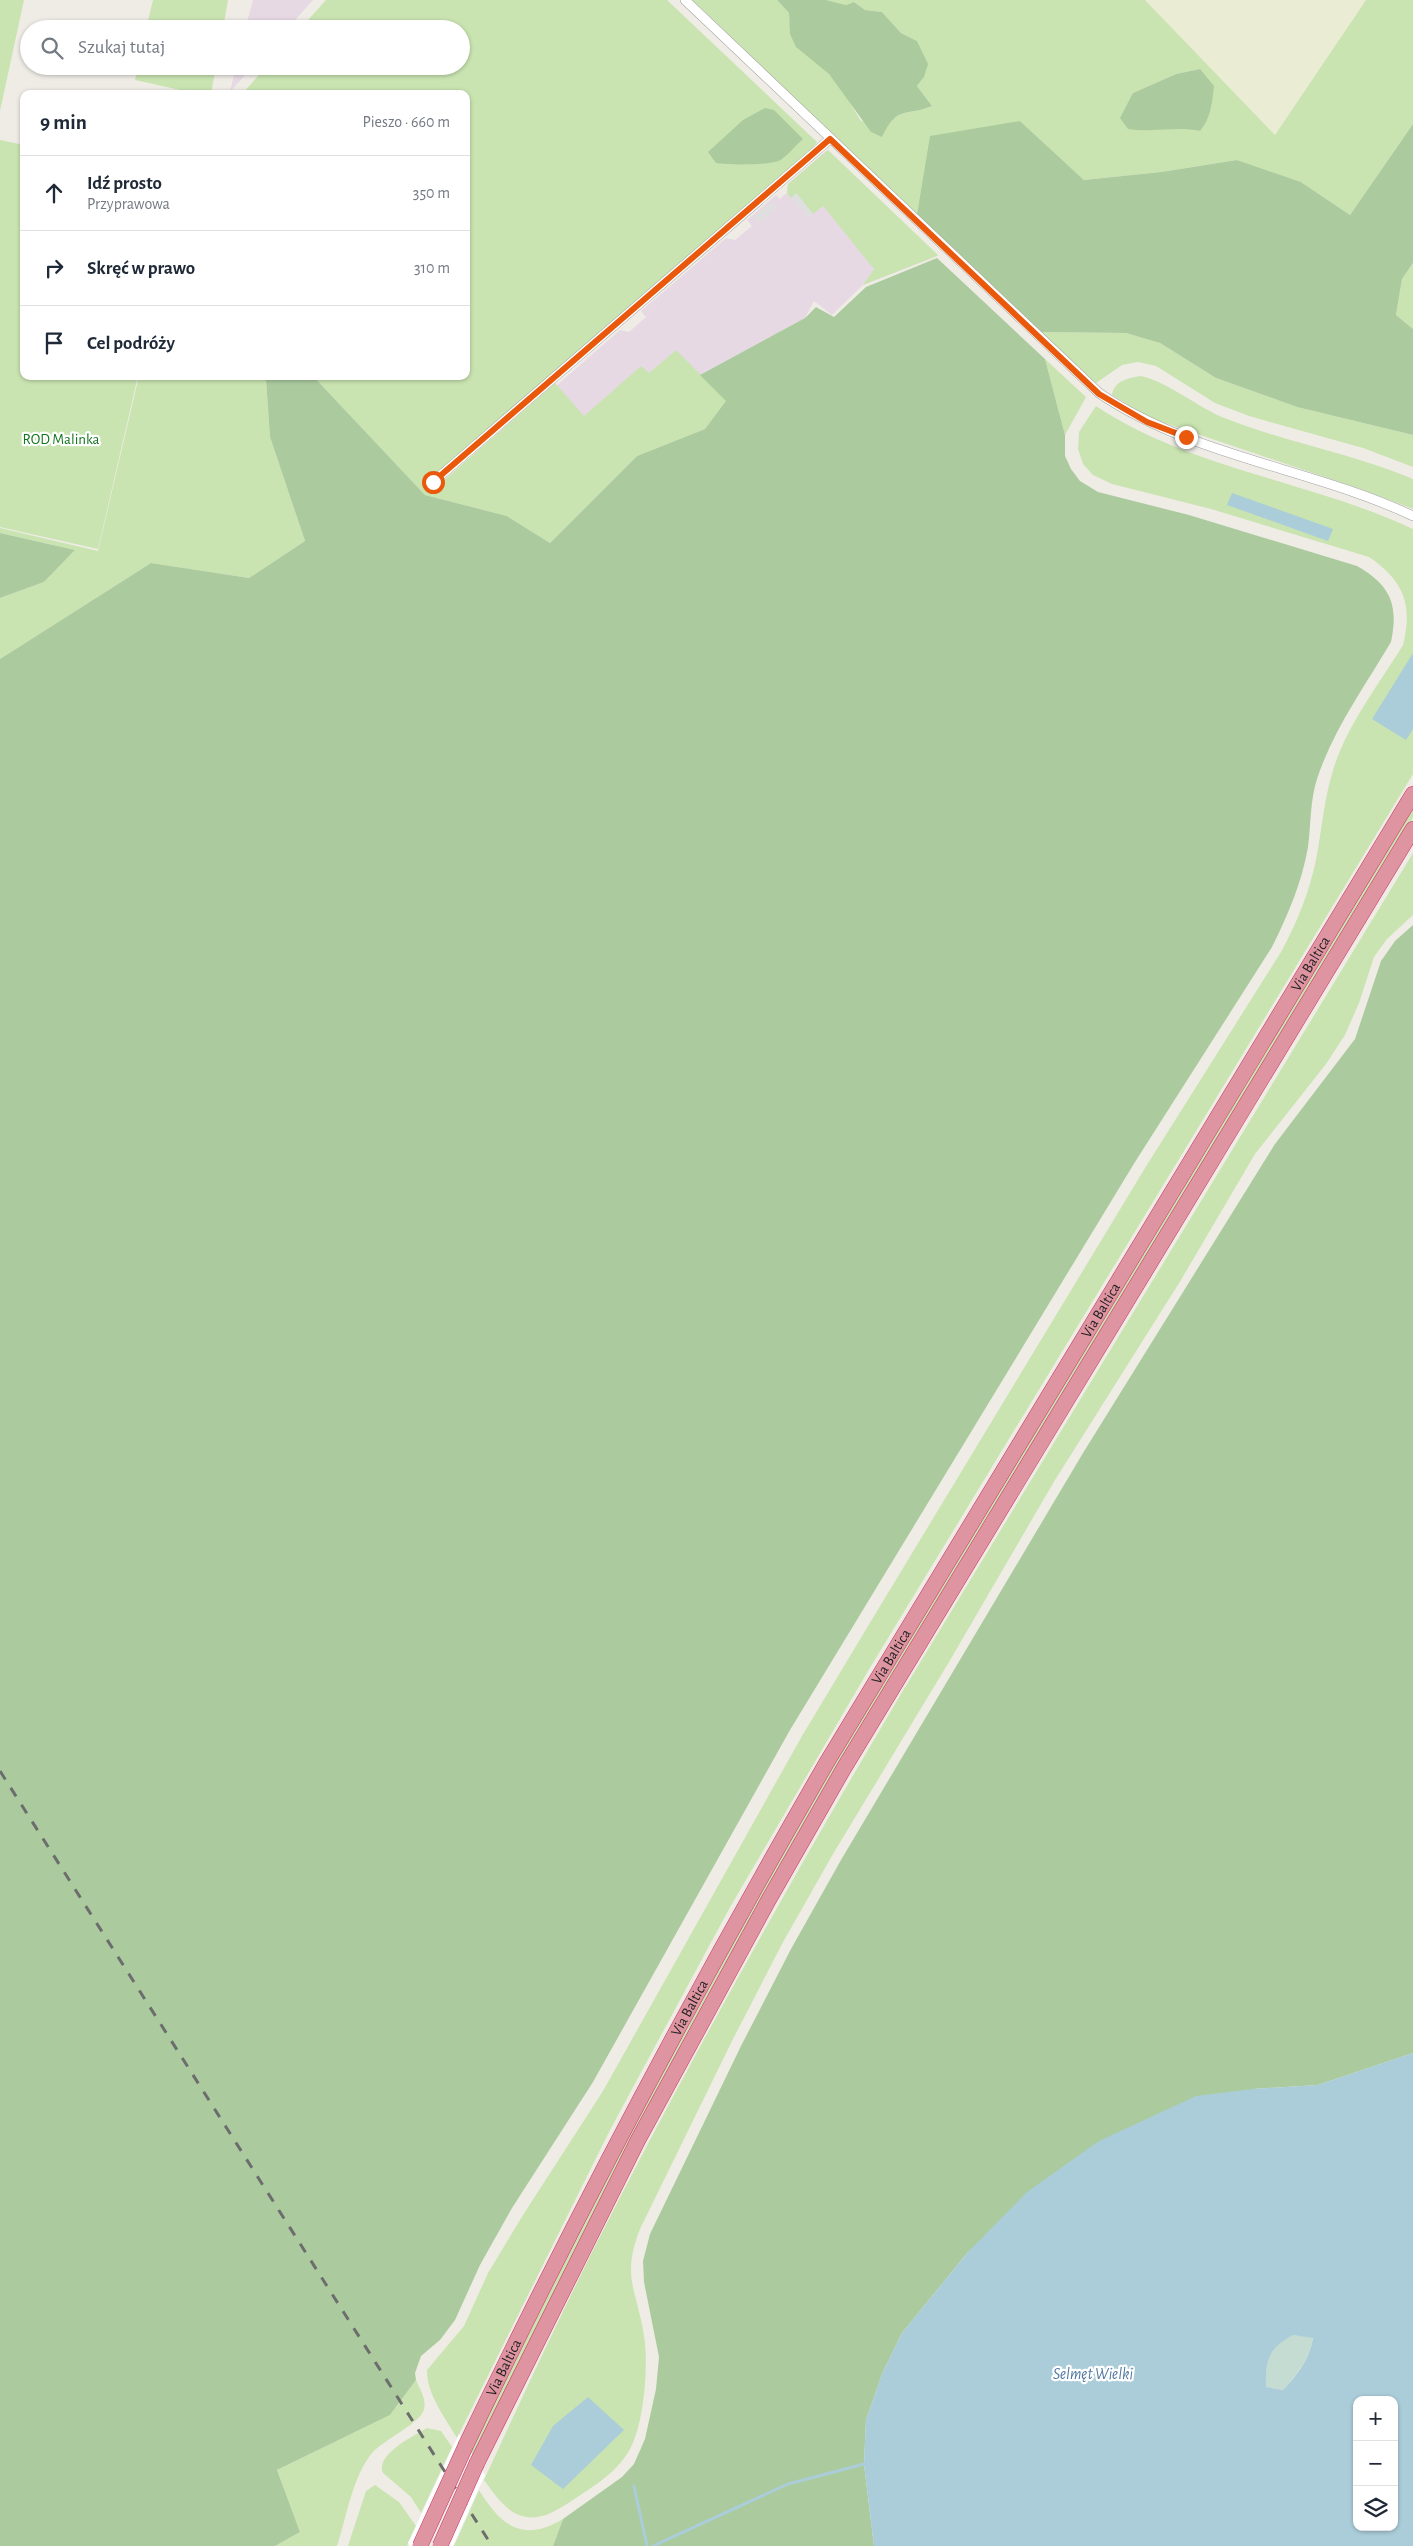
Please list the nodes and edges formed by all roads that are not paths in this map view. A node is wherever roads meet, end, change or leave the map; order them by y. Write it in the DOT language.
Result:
graph roads {
  1 [pos="685,0"];
  2 [pos="830,139"];
  3 [pos="433,482"];
  4 [pos="1413,516"];
  5 [pos="1413,794"];
  6 [pos="1413,829"];
  7 [pos="420,2546"];
  8 [pos="440,2546"];
  1 -- 2 [label="street"];
  2 -- 3 [label="street"];
  2 -- 4 [label="street"];
  5 -- 7 [label="highway, Via Baltica, bridge"];
  6 -- 8 [label="highway, Via Baltica, bridge"];
}
